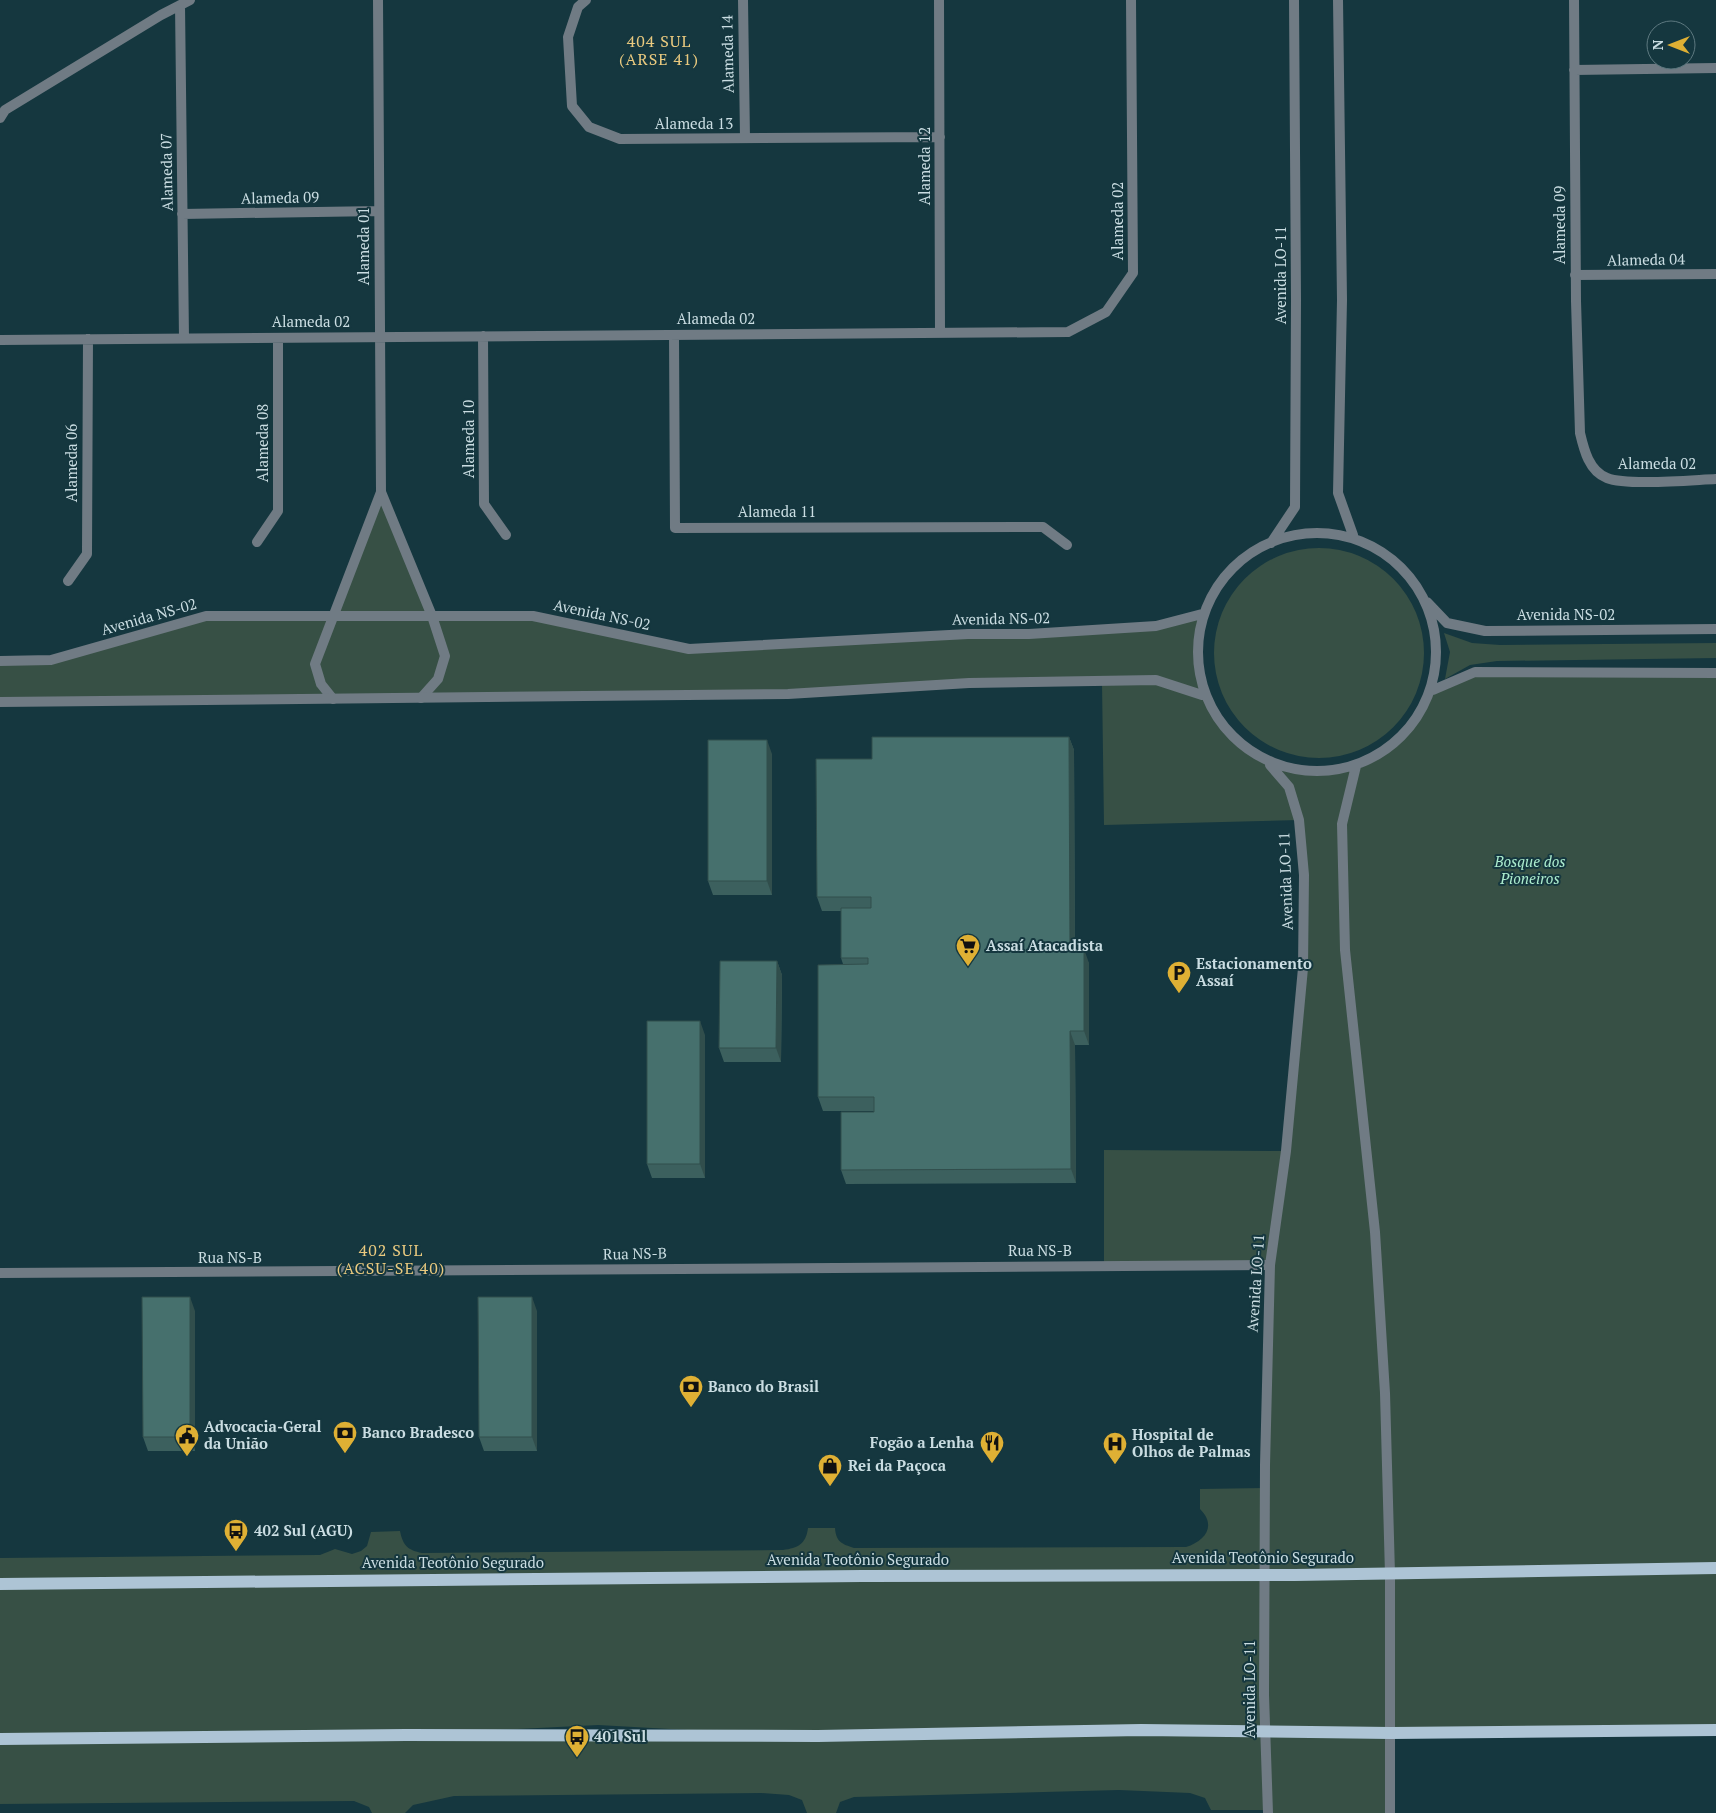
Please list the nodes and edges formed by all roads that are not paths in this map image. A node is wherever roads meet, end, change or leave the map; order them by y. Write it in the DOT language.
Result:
graph roads {
  1 [pos="190,0"];
  2 [pos="378,0"];
  3 [pos="586,0"];
  4 [pos="743,0"];
  5 [pos="939,0"];
  6 [pos="1131,0"];
  7 [pos="1294,0"];
  8 [pos="1338,0"];
  9 [pos="1574,0"];
  10 [pos="180,5"];
  11 [pos="1716,68"];
  12 [pos="1574,70"];
  13 [pos="0,118"];
  14 [pos="940,137"];
  15 [pos="745,138"];
  16 [pos="379,211"];
  17 [pos="182,214"];
  18 [pos="1716,274"];
  19 [pos="1575,275"];
  20 [pos="940,333"];
  21 [pos="674,334"];
  22 [pos="483,336"];
  23 [pos="380,337"];
  24 [pos="184,338"];
  25 [pos="278,338"];
  26 [pos="88,339"];
  27 [pos="0,340"];
  28 [pos="1584,449"];
  29 [pos="1716,479"];
  30 [pos="381,492"];
  31 [pos="506,535"];
  32 [pos="1353,535"];
  33 [pos="257,542"];
  34 [pos="1271,543"];
  35 [pos="1067,545"];
  36 [pos="68,581"];
  37 [pos="1427,601"];
  38 [pos="1202,614"];
  39 [pos="334,616"];
  40 [pos="432,616"];
  41 [pos="1716,629"];
  42 [pos="0,661"];
  43 [pos="1716,673"];
  44 [pos="1434,690"];
  45 [pos="1202,695"];
  46 [pos="421,698"];
  47 [pos="333,699"];
  48 [pos="0,702"];
  49 [pos="1270,765"];
  50 [pos="1356,766"];
  51 [pos="1270,1265"];
  52 [pos="0,1273"];
  53 [pos="1716,1568"];
  54 [pos="1390,1574"];
  55 [pos="1265,1575"];
  56 [pos="0,1584"];
  57 [pos="1716,1730"];
  58 [pos="1265,1732"];
  59 [pos="1392,1732"];
  60 [pos="0,1740"];
  61 [pos="1268,1813"];
  62 [pos="1390,1813"];
  1 -- 10 [label="street"];
  2 -- 16 [label="street, Alameda 01"];
  3 -- 15 [label="street, Alameda 13"];
  4 -- 15 [label="street, Alameda 14"];
  5 -- 14 [label="street, Alameda 12"];
  6 -- 20 [label="street, Alameda 02"];
  7 -- 34 [label="street, Avenida LO-11"];
  8 -- 32 [label="street"];
  9 -- 12 [label="street, Alameda 09"];
  10 -- 13 [label="street"];
  10 -- 17 [label="street, Alameda 07"];
  11 -- 12 [label="street"];
  12 -- 19 [label="street, Alameda 09"];
  14 -- 15 [label="street, Alameda 13"];
  14 -- 20 [label="street, Alameda 12"];
  16 -- 17 [label="street, Alameda 09"];
  16 -- 23 [label="street, Alameda 01"];
  17 -- 24 [label="street, Alameda 07"];
  18 -- 19 [label="street, Alameda 04"];
  19 -- 28 [label="street, Alameda 09"];
  20 -- 21 [label="street, Alameda 02"];
  21 -- 22 [label="street, Alameda 02"];
  21 -- 35 [label="street, Alameda 11"];
  22 -- 23 [label="street, Alameda 02"];
  22 -- 31 [label="street, Alameda 10"];
  23 -- 25 [label="street, Alameda 02"];
  23 -- 30 [label="street, Alameda 01"];
  24 -- 25 [label="street, Alameda 02"];
  24 -- 26 [label="street, Alameda 02"];
  25 -- 33 [label="street, Alameda 08"];
  26 -- 27 [label="street, Alameda 02"];
  26 -- 36 [label="street, Alameda 06"];
  28 -- 29 [label="street, Alameda 02"];
  30 -- 39 [label="street, Alameda 01"];
  30 -- 40 [label="street, Alameda 01"];
  32 -- 34 [label="street"];
  32 -- 37 [label="street, Avenida NS-02"];
  34 -- 38 [label="street"];
  37 -- 41 [label="street, Avenida NS-02"];
  37 -- 44 [label="street"];
  38 -- 40 [label="street, Avenida NS-02"];
  38 -- 45 [label="street"];
  39 -- 40 [label="street, Avenida NS-02"];
  39 -- 42 [label="street, Avenida NS-02"];
  39 -- 47 [label="street, Alameda 01"];
  40 -- 46 [label="street, Alameda 01"];
  43 -- 44 [label="street"];
  44 -- 50 [label="street"];
  45 -- 46 [label="street"];
  45 -- 49 [label="street, Avenida LO-11"];
  46 -- 47 [label="street"];
  47 -- 48 [label="street"];
  49 -- 50 [label="street"];
  49 -- 51 [label="street, Avenida LO-11"];
  50 -- 54 [label="street"];
  51 -- 52 [label="street, Rua NS-B"];
  51 -- 55 [label="street, Avenida LO-11"];
  53 -- 54 [label="main road, Avenida Teotônio Segurado"];
  54 -- 55 [label="main road, Avenida Teotônio Segurado"];
  54 -- 59 [label="street"];
  55 -- 56 [label="main road, Avenida Teotônio Segurado"];
  55 -- 58 [label="street, Avenida LO-11"];
  57 -- 59 [label="main road"];
  58 -- 59 [label="main road"];
  58 -- 60 [label="main road"];
  58 -- 61 [label="street, Avenida LO-11"];
  59 -- 62 [label="street"];
}
